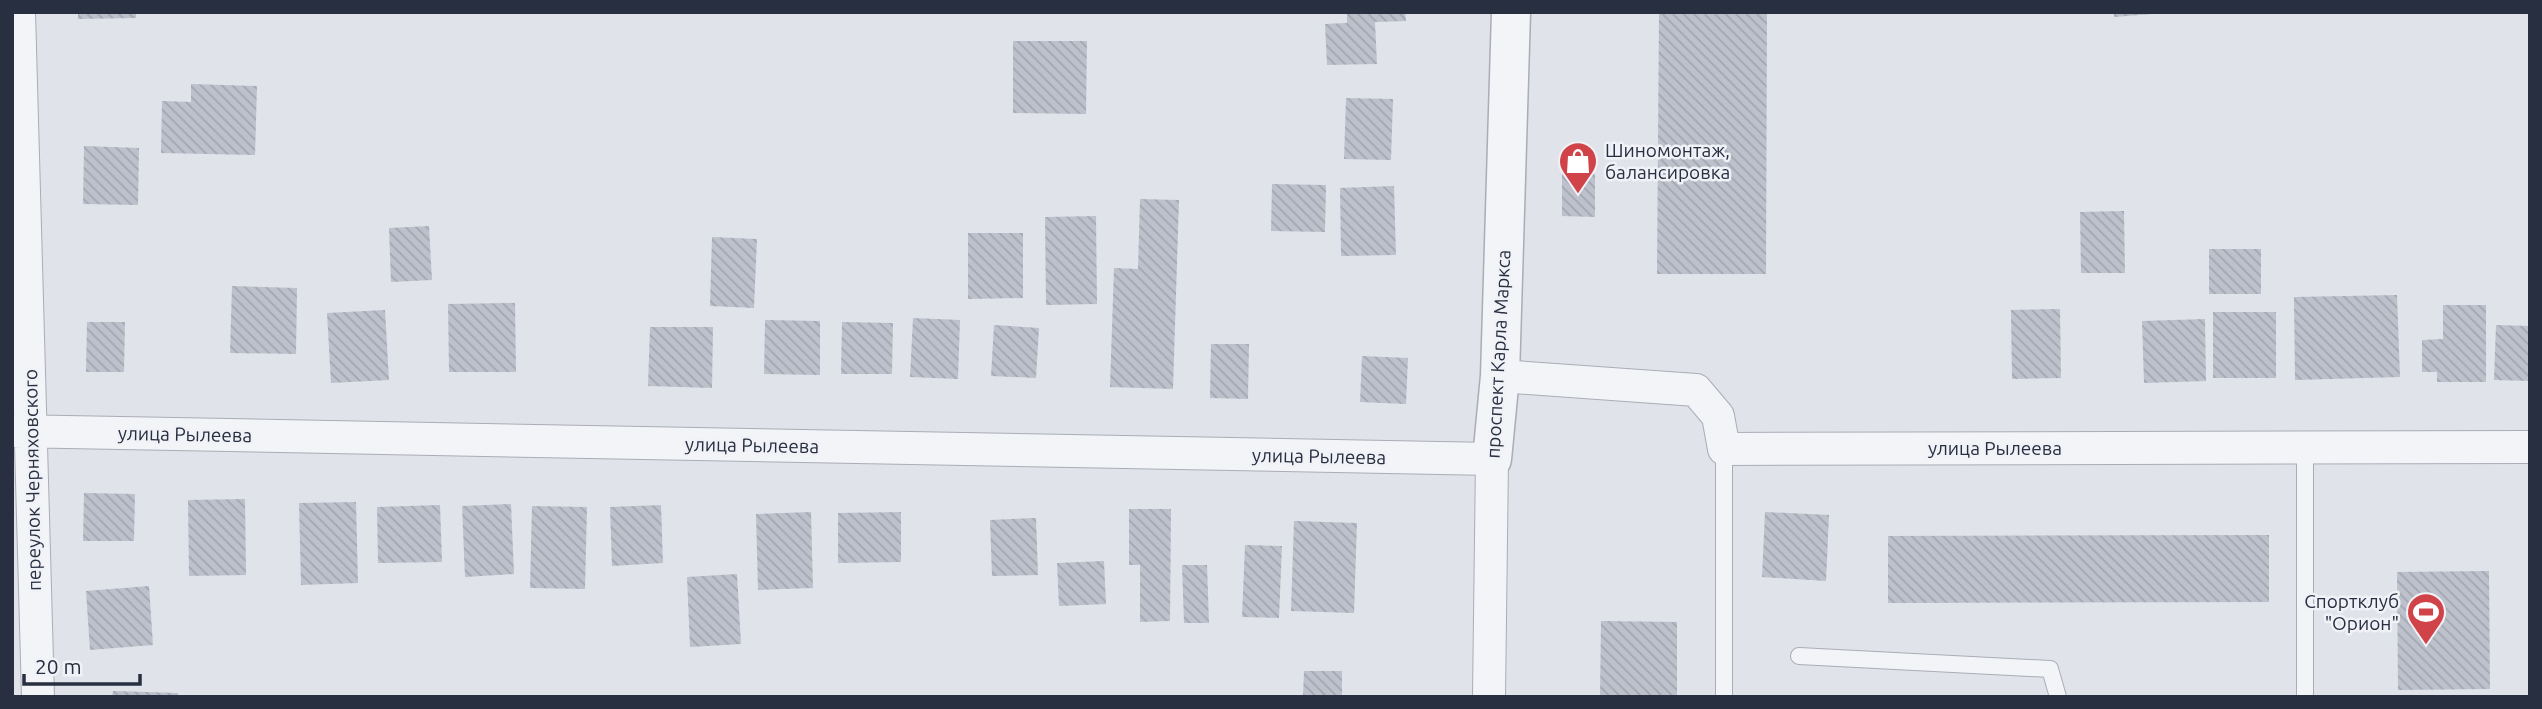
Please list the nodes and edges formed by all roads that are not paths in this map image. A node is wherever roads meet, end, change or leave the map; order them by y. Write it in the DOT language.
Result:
graph roads {
  1 [pos="19,12"];
  2 [pos="1511,12"];
  3 [pos="1500,376"];
  4 [pos="22,431"];
  5 [pos="2530,446"];
  6 [pos="2305,447"];
  7 [pos="1724,449"];
  8 [pos="1492,459"];
  9 [pos="1800,656"];
  10 [pos="38,697"];
  11 [pos="1489,697"];
  12 [pos="1724,697"];
  13 [pos="2058,697"];
  14 [pos="2305,697"];
  1 -- 4 [label="street, переулок Черняховского"];
  2 -- 3 [label="street, проспект Карла Маркса"];
  3 -- 7 [label="street"];
  3 -- 8 [label="street, проспект Карла Маркса"];
  4 -- 8 [label="street, улица Рылеева"];
  4 -- 10 [label="street, переулок Черняховского"];
  5 -- 6 [label="street, улица Рылеева"];
  6 -- 7 [label="street, улица Рылеева"];
  6 -- 14 [label="lane"];
  7 -- 12 [label="lane"];
  8 -- 11 [label="street, проспект Карла Маркса"];
  9 -- 13 [label="lane"];
}
